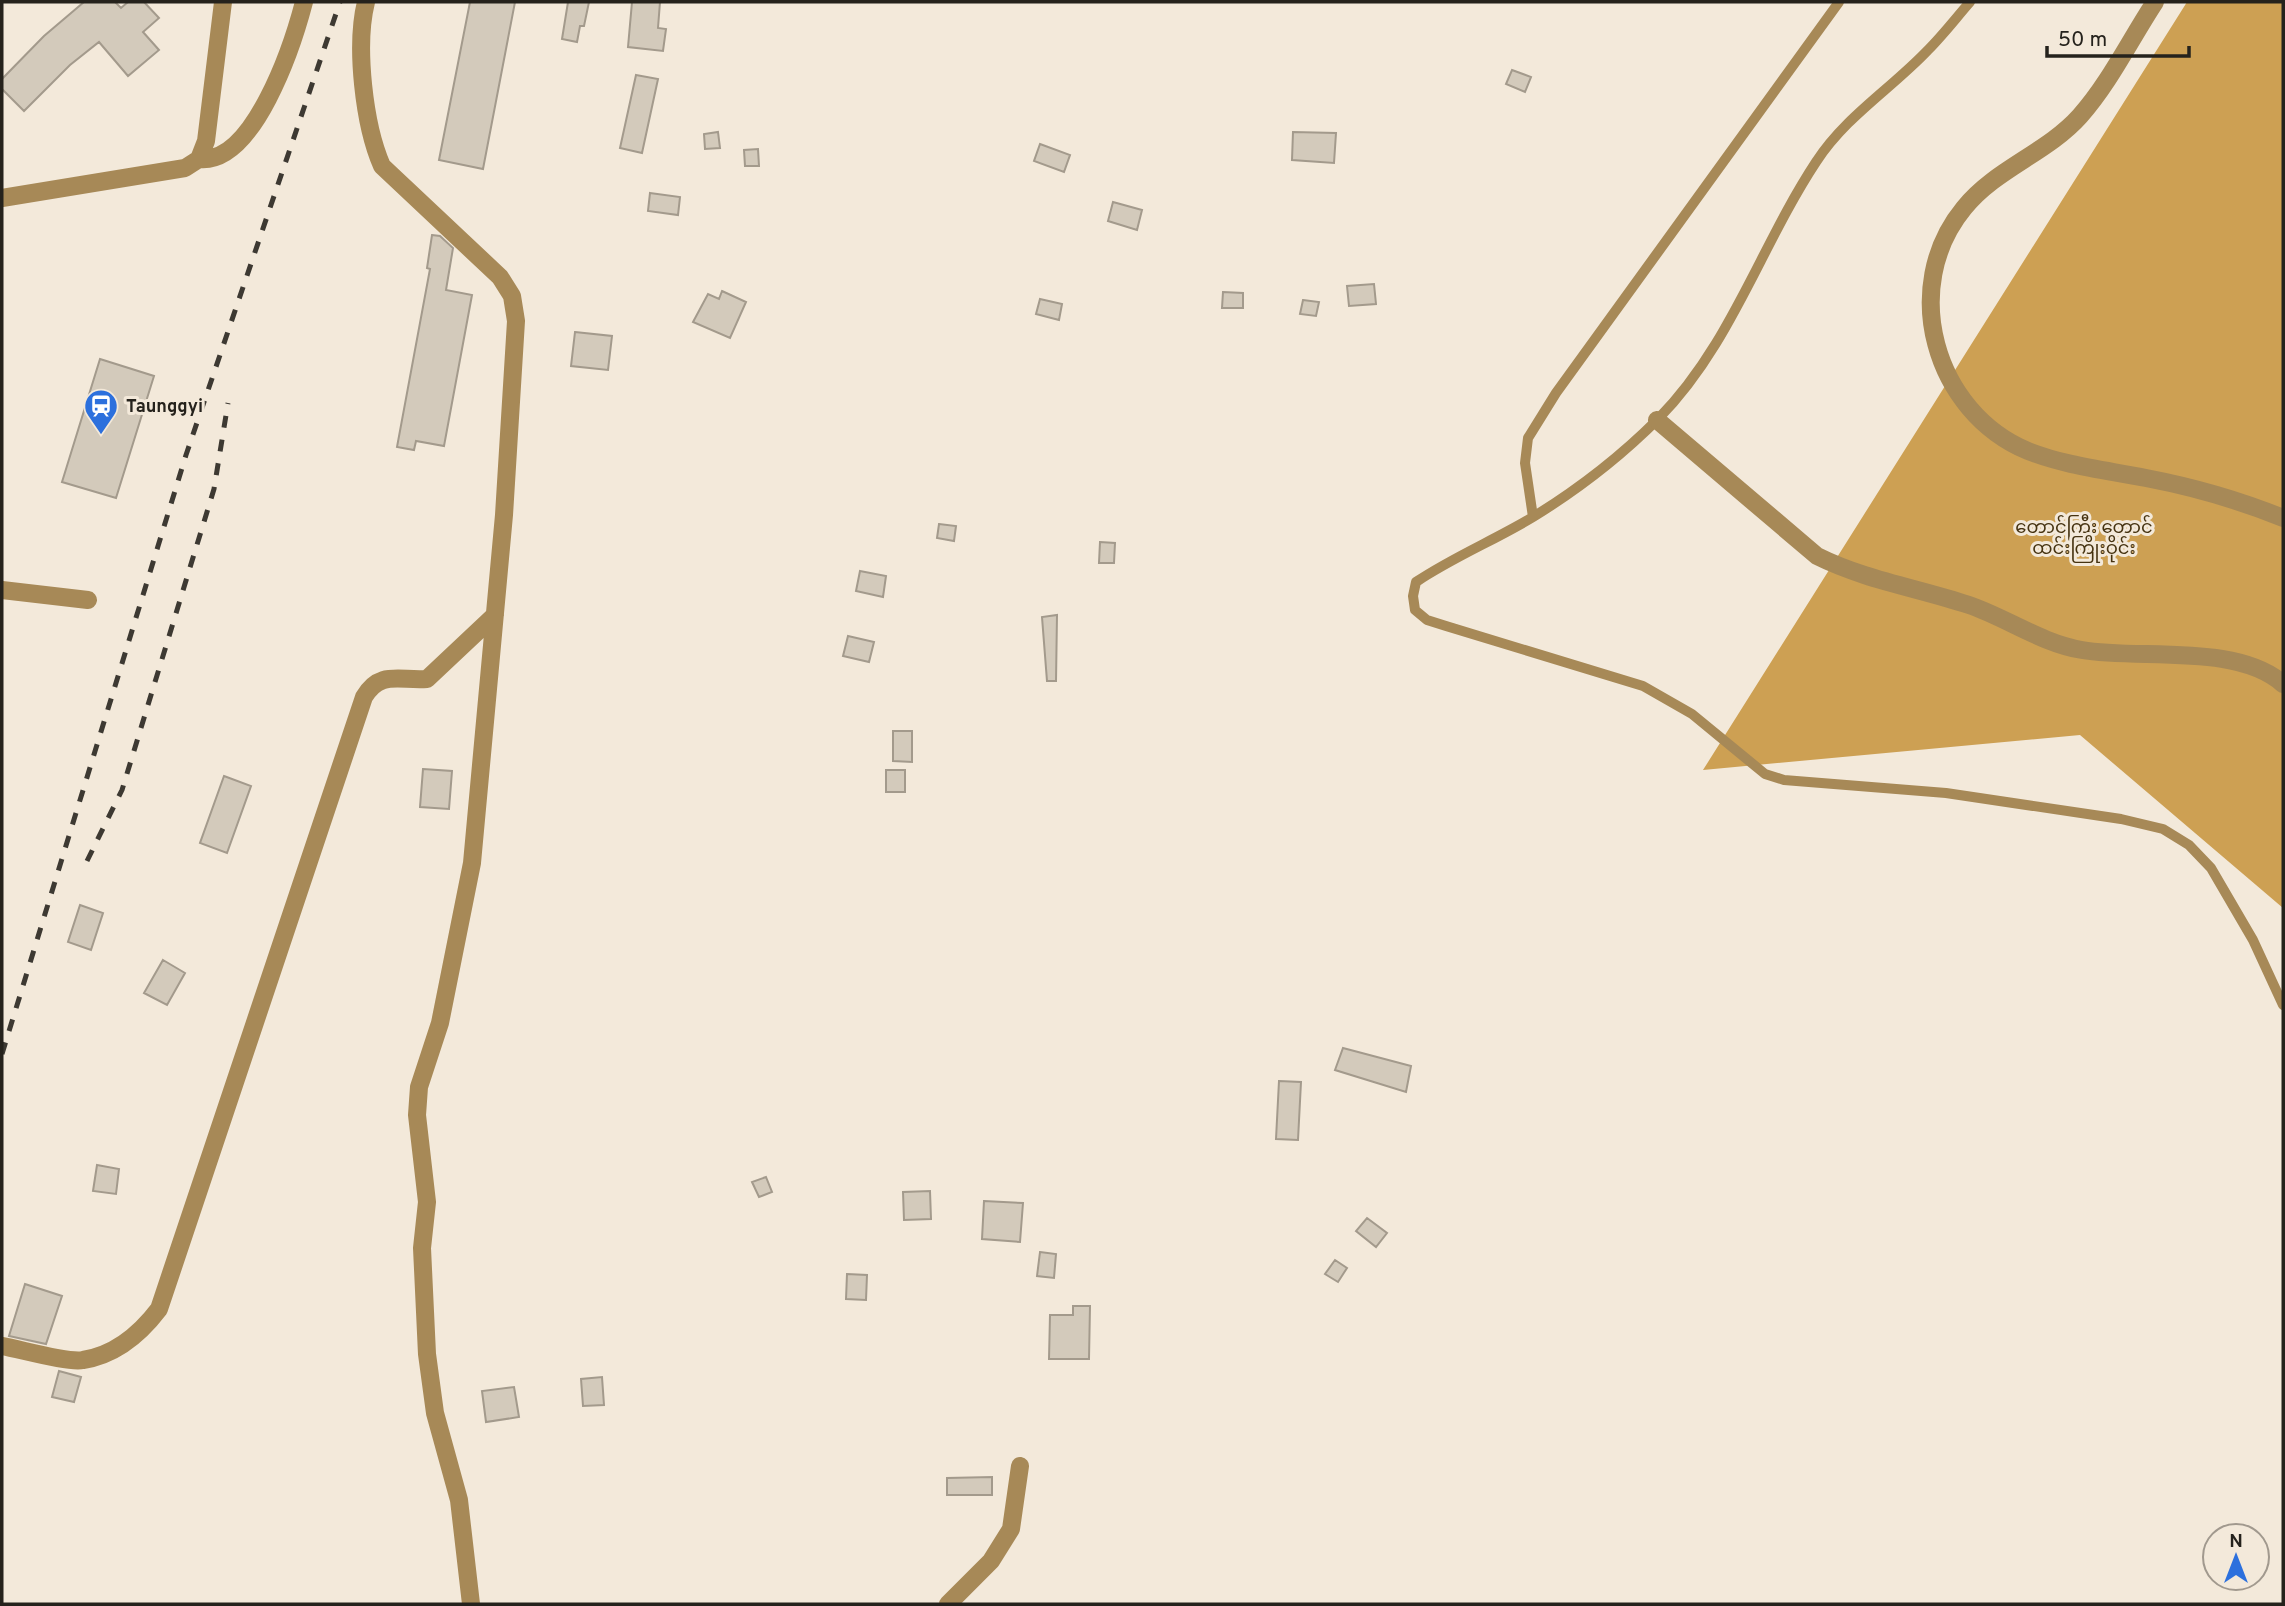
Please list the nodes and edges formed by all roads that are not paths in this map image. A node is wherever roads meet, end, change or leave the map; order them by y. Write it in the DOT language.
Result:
graph roads {
  1 [pos="223,2"];
  2 [pos="304,2"];
  3 [pos="366,2"];
  4 [pos="1839,2"];
  5 [pos="1970,2"];
  6 [pos="2155,2"];
  7 [pos="199,159"];
  8 [pos="2,198"];
  9 [pos="1657,420"];
  10 [pos="1533,517"];
  11 [pos="2283,518"];
  12 [pos="2,590"];
  13 [pos="88,600"];
  14 [pos="495,614"];
  15 [pos="2283,684"];
  16 [pos="2283,1006"];
  17 [pos="2,1346"];
  18 [pos="1020,1466"];
  19 [pos="471,1604"];
  20 [pos="948,1604"];
  1 -- 7 [label="street"];
  2 -- 7 [label="street"];
  3 -- 14 [label="street"];
  4 -- 10 [label="lane"];
  5 -- 9 [label="lane"];
  6 -- 11 [label="street"];
  7 -- 8 [label="street"];
  9 -- 10 [label="lane"];
  9 -- 15 [label="street"];
  10 -- 16 [label="lane"];
  12 -- 13 [label="street"];
  14 -- 17 [label="street"];
  14 -- 19 [label="street"];
  18 -- 20 [label="street"];
}
